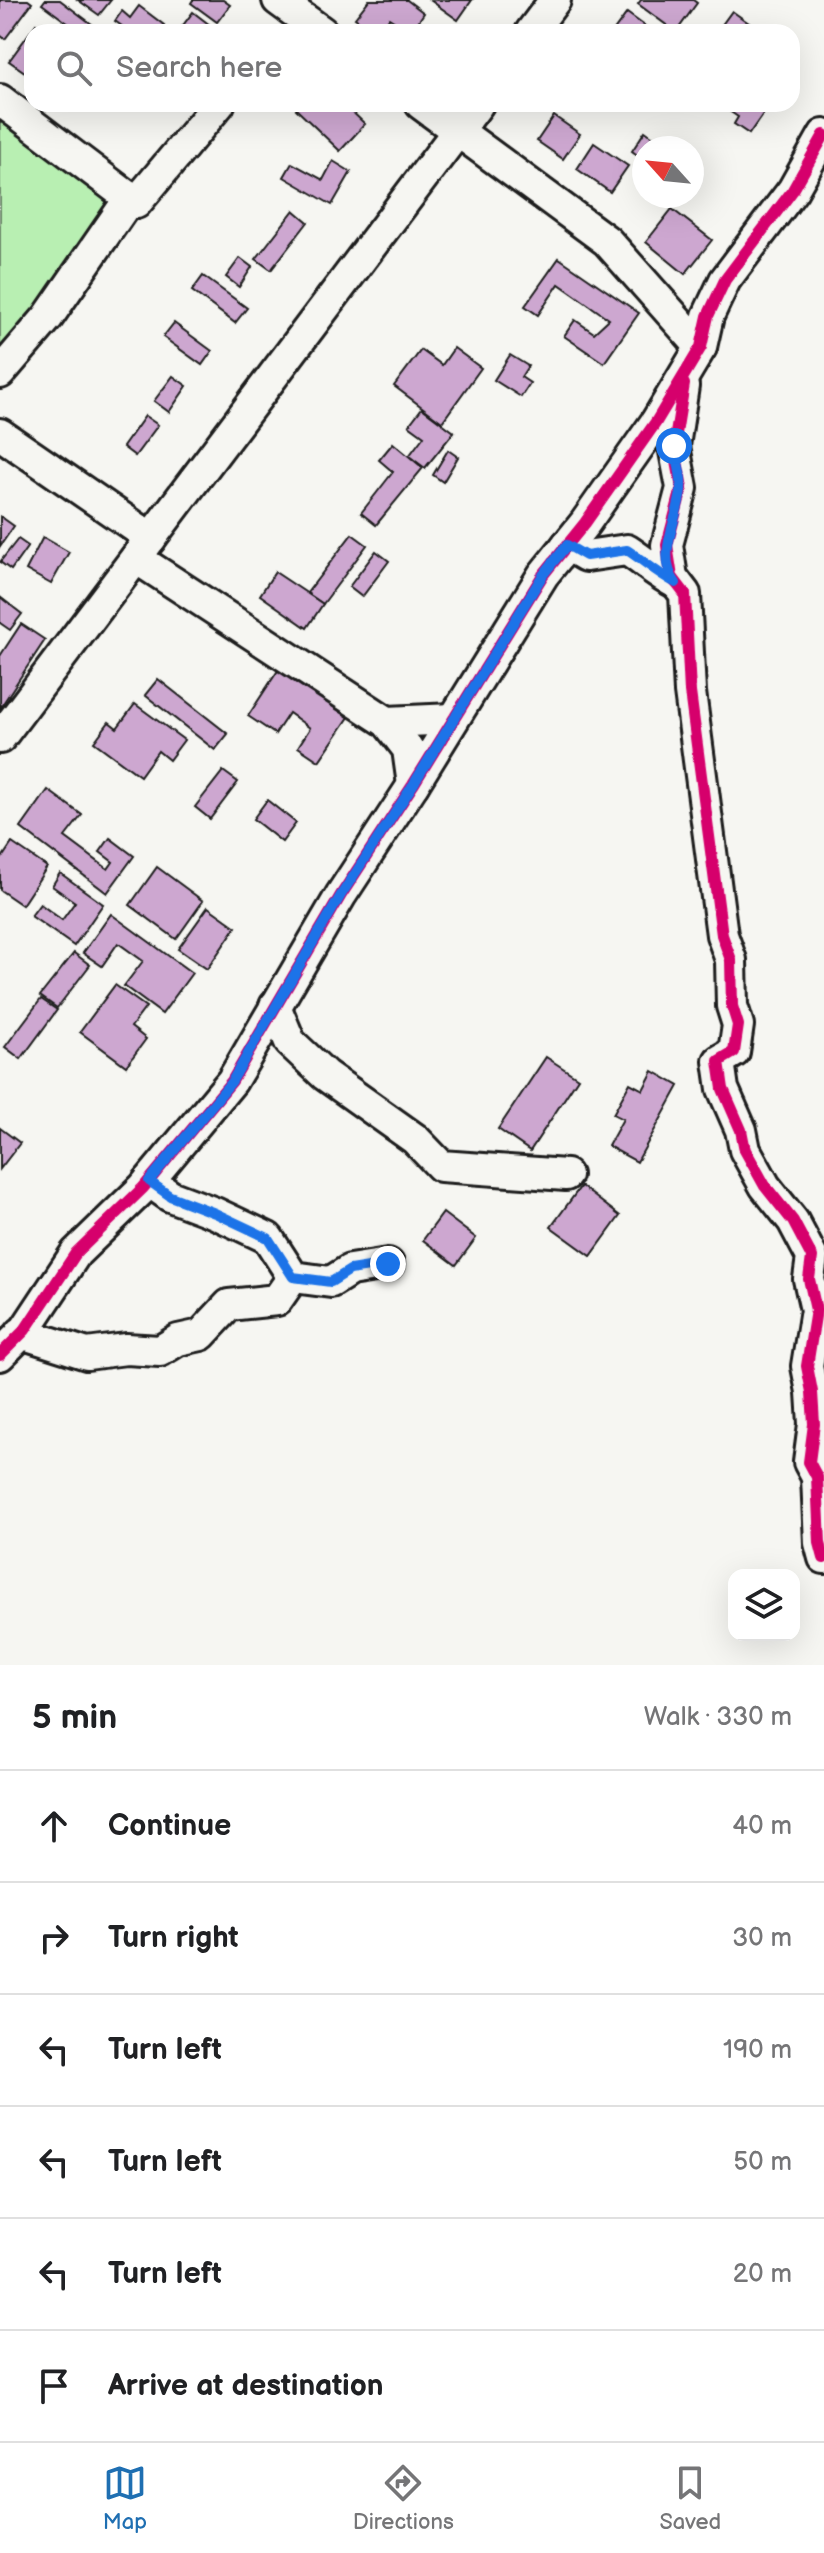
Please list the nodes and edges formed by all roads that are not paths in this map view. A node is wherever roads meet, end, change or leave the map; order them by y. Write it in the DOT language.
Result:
graph roads {
  1 [pos="555,0"];
  2 [pos="284,15"];
  3 [pos="304,24"];
  4 [pos="537,24"];
  5 [pos="0,100"];
  6 [pos="212,112"];
  7 [pos="432,112"];
  8 [pos="472,112"];
  9 [pos="458,131"];
  10 [pos="824,135"];
  11 [pos="130,198"];
  12 [pos="693,360"];
  13 [pos="0,373"];
  14 [pos="0,434"];
  15 [pos="567,545"];
  16 [pos="144,548"];
  17 [pos="676,583"];
  18 [pos="453,719"];
  19 [pos="387,722"];
  20 [pos="0,738"];
  21 [pos="413,785"];
  22 [pos="275,1006"];
  23 [pos="566,1175"];
  24 [pos="149,1181"];
  25 [pos="388,1264"];
  26 [pos="293,1277"];
  27 [pos="21,1333"];
  28 [pos="0,1355"];
  29 [pos="824,1558"];
  1 -- 4 [label="street"];
  2 -- 3 [label="street"];
  5 -- 11 [label="street"];
  6 -- 11 [label="street"];
  7 -- 9 [label="street"];
  8 -- 9 [label="street"];
  9 -- 12 [label="street"];
  9 -- 16 [label="street"];
  10 -- 12 [label="street"];
  11 -- 13 [label="street"];
  12 -- 15 [label="street"];
  12 -- 17 [label="street"];
  14 -- 16 [label="street"];
  15 -- 17 [label="street"];
  15 -- 18 [label="street"];
  16 -- 19 [label="street"];
  16 -- 20 [label="street"];
  17 -- 29 [label="street"];
  18 -- 19 [label="street"];
  18 -- 21 [label="street"];
  19 -- 21 [label="street"];
  21 -- 22 [label="street"];
  22 -- 23 [label="street"];
  22 -- 24 [label="street"];
  24 -- 26 [label="street"];
  24 -- 27 [label="street"];
  25 -- 26 [label="street"];
  26 -- 27 [label="street"];
  27 -- 28 [label="street"];
}
